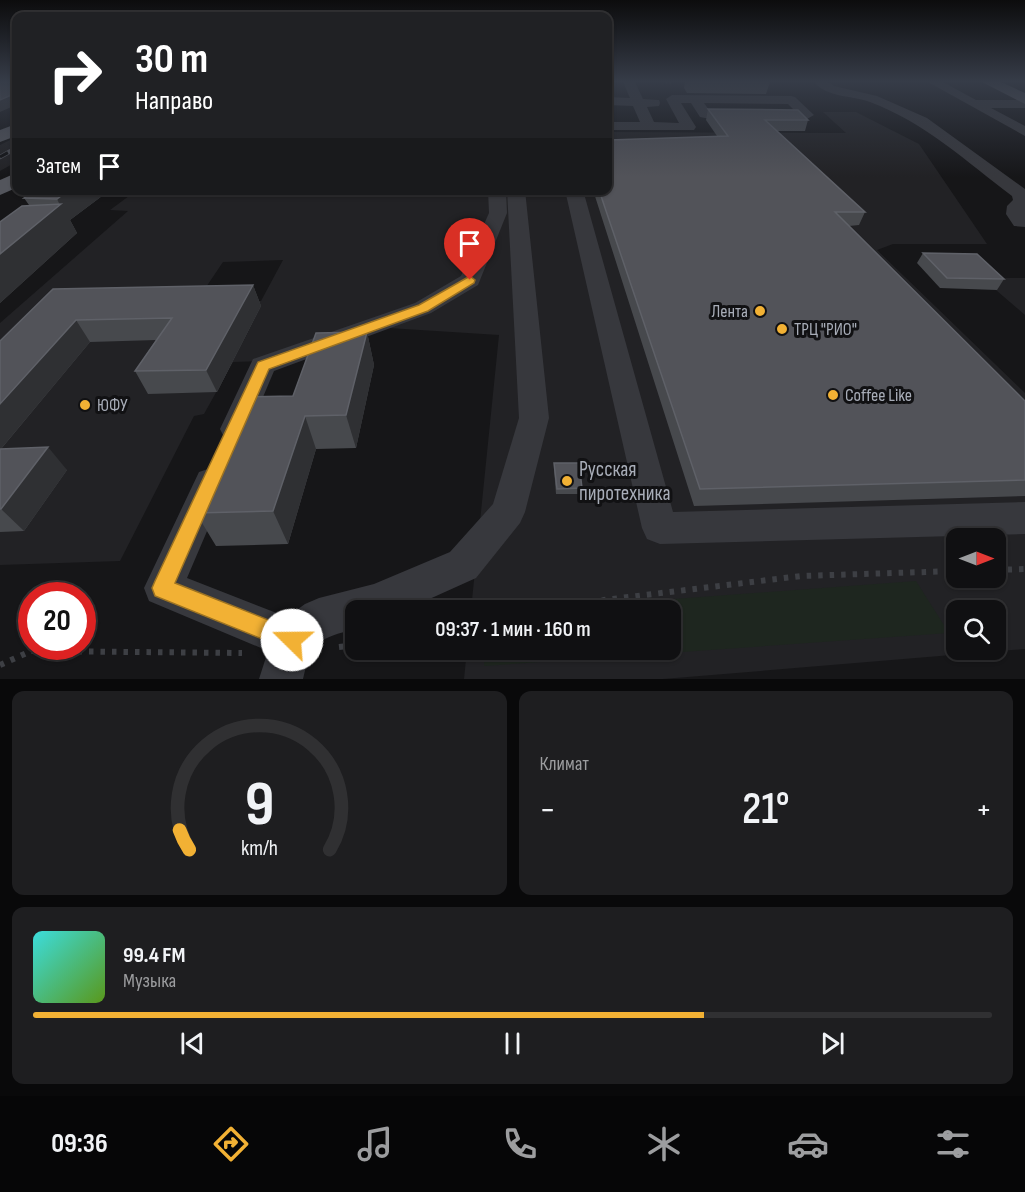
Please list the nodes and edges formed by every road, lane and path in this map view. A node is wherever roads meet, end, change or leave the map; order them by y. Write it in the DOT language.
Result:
graph roads {
  1 [pos="633,114"];
  2 [pos="644,114"];
  3 [pos="659,114"];
  4 [pos="681,114"];
  5 [pos="705,114"];
  6 [pos="806,114"];
  7 [pos="906,114"];
  8 [pos="990,114"];
  9 [pos="612,115"];
  10 [pos="647,121"];
  11 [pos="612,125"];
  12 [pos="1025,132"];
  13 [pos="612,138"];
  14 [pos="497,195"];
  15 [pos="516,195"];
  16 [pos="575,195"];
  17 [pos="1021,222"];
  18 [pos="1025,518"];
  19 [pos="1025,569"];
  20 [pos="1006,570"];
  21 [pos="946,571"];
  22 [pos="604,600"];
  23 [pos="345,646"];
  24 [pos="333,648"];
  25 [pos="287,657"];
  26 [pos="0,665"];
  1 -- 10 [label="lane"];
  2 -- 10 [label="lane"];
  3 -- 10 [label="lane"];
  4 -- 10 [label="lane"];
  5 -- 6 [label="lane"];
  7 -- 17 [label="lane"];
  8 -- 12 [label="lane"];
  9 -- 10 [label="lane"];
  10 -- 11 [label="lane"];
  10 -- 13 [label="lane"];
  14 -- 25 [label="lane"];
  15 -- 25 [label="lane"];
  16 -- 18 [label="lane"];
  19 -- 20 [label="path"];
  21 -- 22 [label="path"];
  23 -- 24 [label="path"];
  25 -- 26 [label="path"];
}
